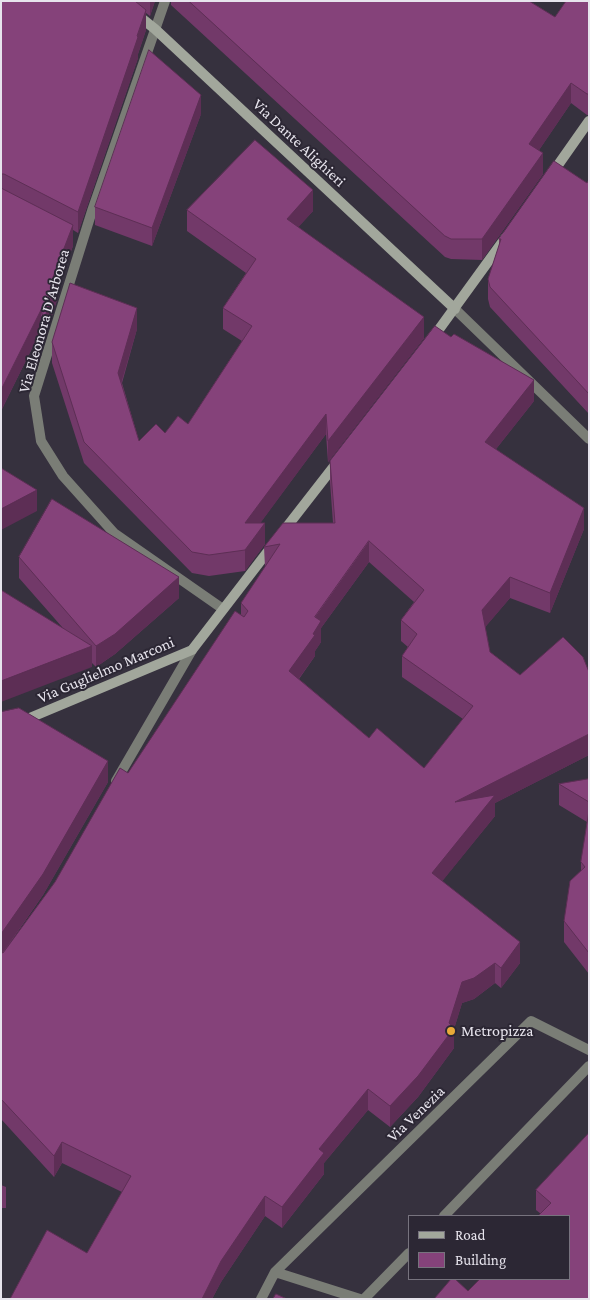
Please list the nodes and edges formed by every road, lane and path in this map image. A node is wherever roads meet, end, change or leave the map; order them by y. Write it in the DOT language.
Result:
graph roads {
  1 [pos="120,1"];
  2 [pos="165,1"];
  3 [pos="155,29"];
  4 [pos="589,121"];
  5 [pos="544,183"];
  6 [pos="511,230"];
  7 [pos="70,236"];
  8 [pos="83,243"];
  9 [pos="455,309"];
  10 [pos="425,348"];
  11 [pos="589,439"];
  12 [pos="345,451"];
  13 [pos="223,609"];
  14 [pos="192,650"];
  15 [pos="1,726"];
  16 [pos="111,790"];
  17 [pos="589,1050"];
  18 [pos="589,1066"];
  19 [pos="445,1215"];
  20 [pos="408,1254"];
  21 [pos="275,1272"];
  22 [pos="261,1299"];
  23 [pos="360,1299"];
  24 [pos="364,1299"];
  1 -- 3 [label="main road, Via Dante Alighieri"];
  2 -- 3 [label="street, Via Eleonora D'Arborea"];
  3 -- 8 [label="street, Via Eleonora D'Arborea"];
  3 -- 9 [label="main road, Via Dante Alighieri"];
  4 -- 5 [label="main road"];
  6 -- 9 [label="main road"];
  7 -- 8 [label="street"];
  8 -- 13 [label="street, Via Eleonora D'Arborea"];
  9 -- 10 [label="main road"];
  9 -- 11 [label="street"];
  12 -- 13 [label="main road, Via Guglielmo Marconi"];
  13 -- 14 [label="main road, Via Guglielmo Marconi"];
  14 -- 15 [label="main road, Via Guglielmo Marconi"];
  14 -- 16 [label="street"];
  17 -- 21 [label="street, Via Venezia"];
  18 -- 19 [label="street"];
  20 -- 24 [label="street"];
  21 -- 22 [label="street, Via Venezia"];
  21 -- 23 [label="street"];
}
